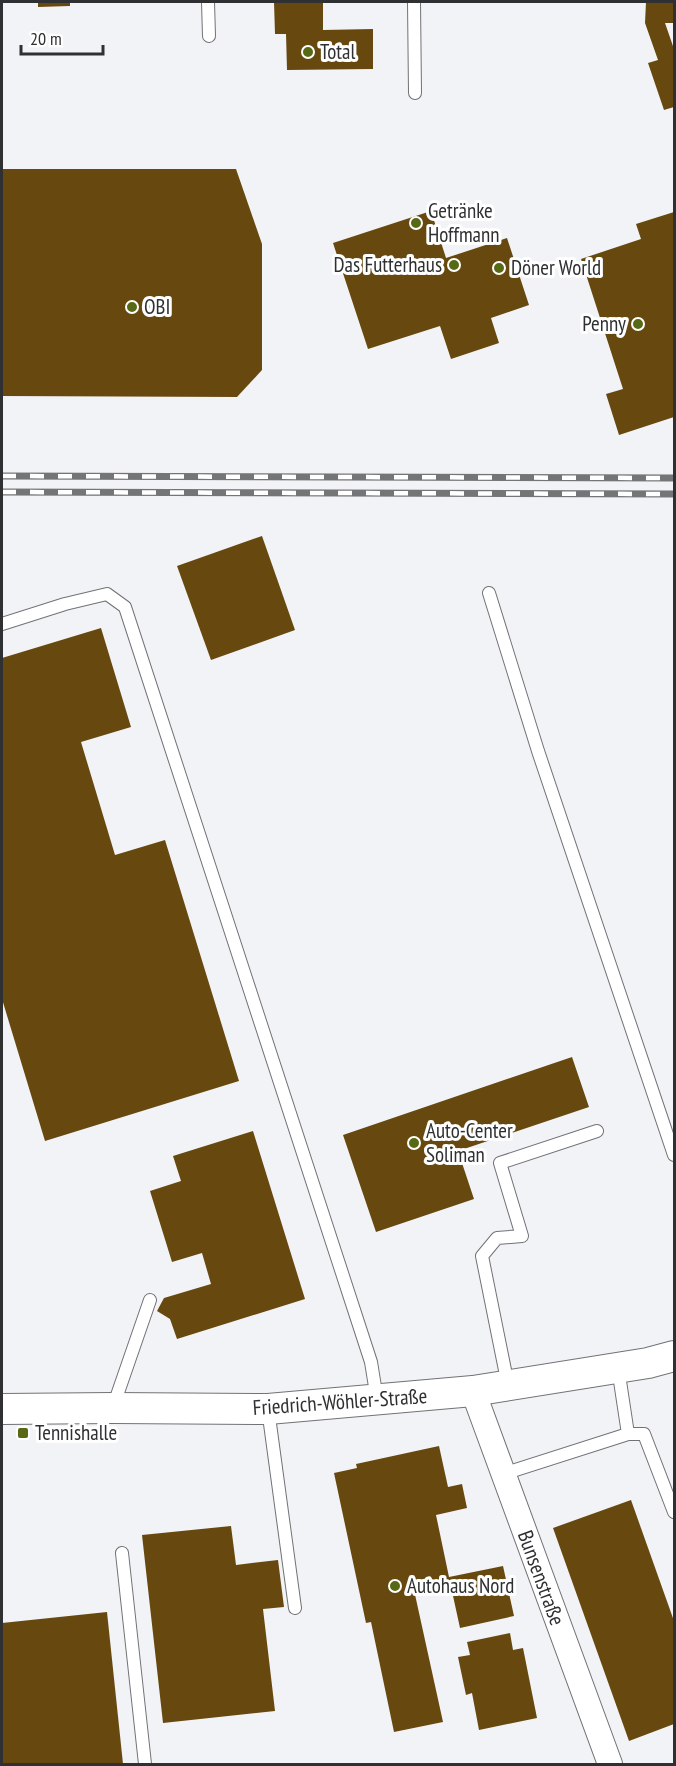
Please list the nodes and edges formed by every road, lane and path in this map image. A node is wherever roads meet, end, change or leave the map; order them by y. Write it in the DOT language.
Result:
graph roads {
  1 [pos="208,2"];
  2 [pos="414,2"];
  3 [pos="209,36"];
  4 [pos="415,93"];
  5 [pos="489,592"];
  6 [pos="2,624"];
  7 [pos="597,1131"];
  8 [pos="675,1155"];
  9 [pos="150,1300"];
  10 [pos="675,1356"];
  11 [pos="618,1368"];
  12 [pos="508,1385"];
  13 [pos="473,1391"];
  14 [pos="377,1400"];
  15 [pos="113,1408"];
  16 [pos="2,1409"];
  17 [pos="268,1409"];
  18 [pos="628,1434"];
  19 [pos="503,1474"];
  20 [pos="675,1512"];
  21 [pos="122,1553"];
  22 [pos="295,1608"];
  23 [pos="145,1764"];
  24 [pos="610,1764"];
  1 -- 3 [label="lane"];
  2 -- 4 [label="lane"];
  5 -- 8 [label="lane"];
  6 -- 14 [label="lane"];
  7 -- 12 [label="lane"];
  9 -- 15 [label="lane"];
  10 -- 11 [label="street, Friedrich-Wöhler-Straße"];
  11 -- 12 [label="street, Friedrich-Wöhler-Straße"];
  11 -- 18 [label="lane"];
  12 -- 13 [label="street, Friedrich-Wöhler-Straße"];
  13 -- 14 [label="street, Friedrich-Wöhler-Straße"];
  13 -- 19 [label="street, Bunsenstraße"];
  14 -- 17 [label="street, Friedrich-Wöhler-Straße"];
  15 -- 16 [label="street, Friedrich-Wöhler-Straße"];
  15 -- 17 [label="street, Friedrich-Wöhler-Straße"];
  17 -- 22 [label="lane"];
  18 -- 19 [label="lane"];
  18 -- 20 [label="lane"];
  19 -- 24 [label="street, Bunsenstraße"];
  21 -- 23 [label="lane"];
}
